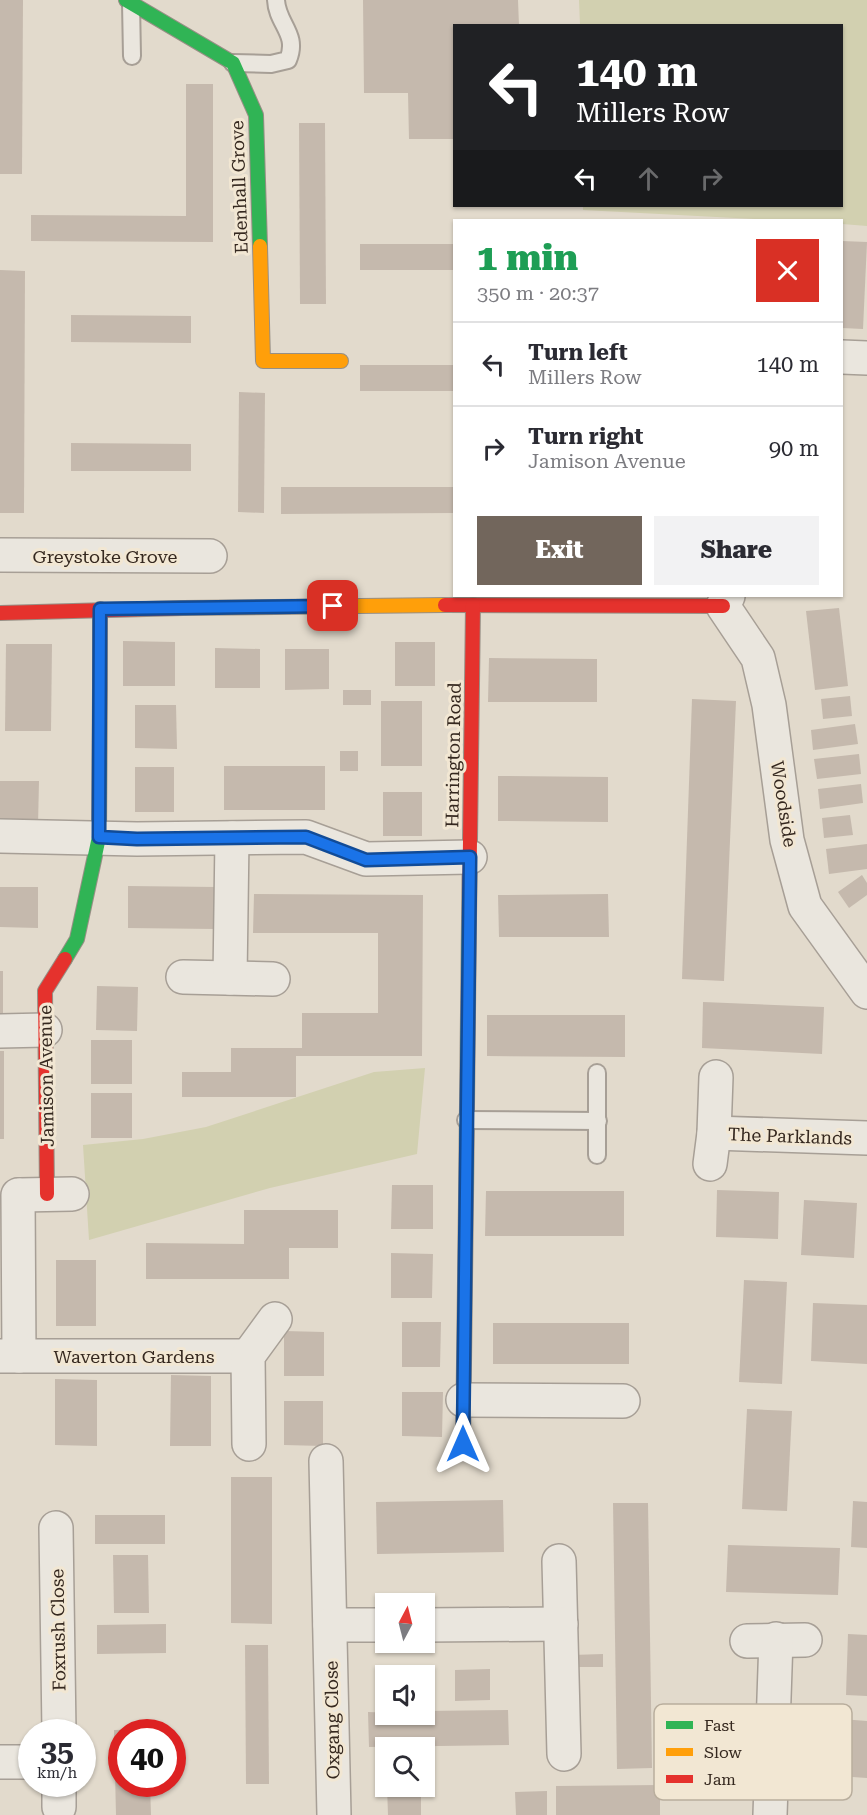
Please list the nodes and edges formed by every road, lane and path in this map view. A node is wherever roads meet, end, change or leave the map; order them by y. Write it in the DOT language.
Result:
graph roads {
  1 [pos="276,0"];
  2 [pos="129,2"];
  3 [pos="132,56"];
  4 [pos="233,63"];
  5 [pos="843,357"];
  6 [pos="867,358"];
  7 [pos="341,362"];
  8 [pos="0,555"];
  9 [pos="210,556"];
  10 [pos="725,601"];
  11 [pos="473,605"];
  12 [pos="100,609"];
  13 [pos="0,613"];
  14 [pos="0,836"];
  15 [pos="99,837"];
  16 [pos="232,838"];
  17 [pos="470,857"];
  18 [pos="183,977"];
  19 [pos="230,978"];
  20 [pos="273,979"];
  21 [pos="867,992"];
  22 [pos="45,1030"];
  23 [pos="0,1031"];
  24 [pos="597,1073"];
  25 [pos="716,1077"];
  26 [pos="466,1120"];
  27 [pos="598,1121"];
  28 [pos="867,1138"];
  29 [pos="597,1155"];
  30 [pos="34,1195"];
  31 [pos="276,1319"];
  32 [pos="9,1356"];
  33 [pos="248,1356"];
  34 [pos="463,1400"];
  35 [pos="624,1401"];
  36 [pos="249,1444"];
  37 [pos="463,1444"];
  38 [pos="326,1461"];
  39 [pos="56,1528"];
  40 [pos="560,1561"];
  41 [pos="561,1624"];
  42 [pos="330,1625"];
  43 [pos="375,1625"];
  44 [pos="435,1625"];
  45 [pos="776,1640"];
  46 [pos="774,1704"];
  47 [pos="59,1719"];
  48 [pos="564,1754"];
  49 [pos="0,1762"];
  50 [pos="18,1762"];
  51 [pos="771,1800"];
  52 [pos="334,1815"];
  53 [pos="770,1815"];
  1 -- 4 [label="lane"];
  2 -- 3 [label="lane"];
  2 -- 4 [label="street"];
  4 -- 7 [label="street, Edenhall Grove"];
  5 -- 6 [label="street"];
  8 -- 9 [label="street, Greystoke Grove"];
  10 -- 11 [label="street"];
  10 -- 21 [label="street, Woodside"];
  11 -- 12 [label="street"];
  11 -- 17 [label="street, Harrington Road"];
  12 -- 13 [label="street"];
  12 -- 15 [label="street, Jamison Avenue"];
  14 -- 15 [label="street"];
  15 -- 16 [label="street"];
  15 -- 22 [label="street, Jamison Avenue"];
  16 -- 17 [label="street"];
  16 -- 19 [label="street"];
  17 -- 26 [label="street, Harrington Road"];
  18 -- 19 [label="street"];
  19 -- 20 [label="street"];
  22 -- 23 [label="street"];
  22 -- 30 [label="street, Jamison Avenue"];
  24 -- 27 [label="lane"];
  25 -- 28 [label="street, The Parklands"];
  26 -- 27 [label="lane"];
  26 -- 34 [label="street, Harrington Road"];
  27 -- 29 [label="lane"];
  30 -- 32 [label="street, Waverton Gardens"];
  31 -- 33 [label="street"];
  32 -- 33 [label="street, Waverton Gardens"];
  33 -- 36 [label="street"];
  34 -- 35 [label="street"];
  34 -- 37 [label="street, Harrington Road"];
  38 -- 42 [label="street, Oxgang Close"];
  39 -- 47 [label="street, Foxrush Close"];
  40 -- 41 [label="street"];
  41 -- 44 [label="street"];
  41 -- 48 [label="street"];
  42 -- 43 [label="street"];
  42 -- 52 [label="street, Oxgang Close"];
  45 -- 46 [label="street"];
  49 -- 50 [label="street"];
  51 -- 53 [label="street"];
}
